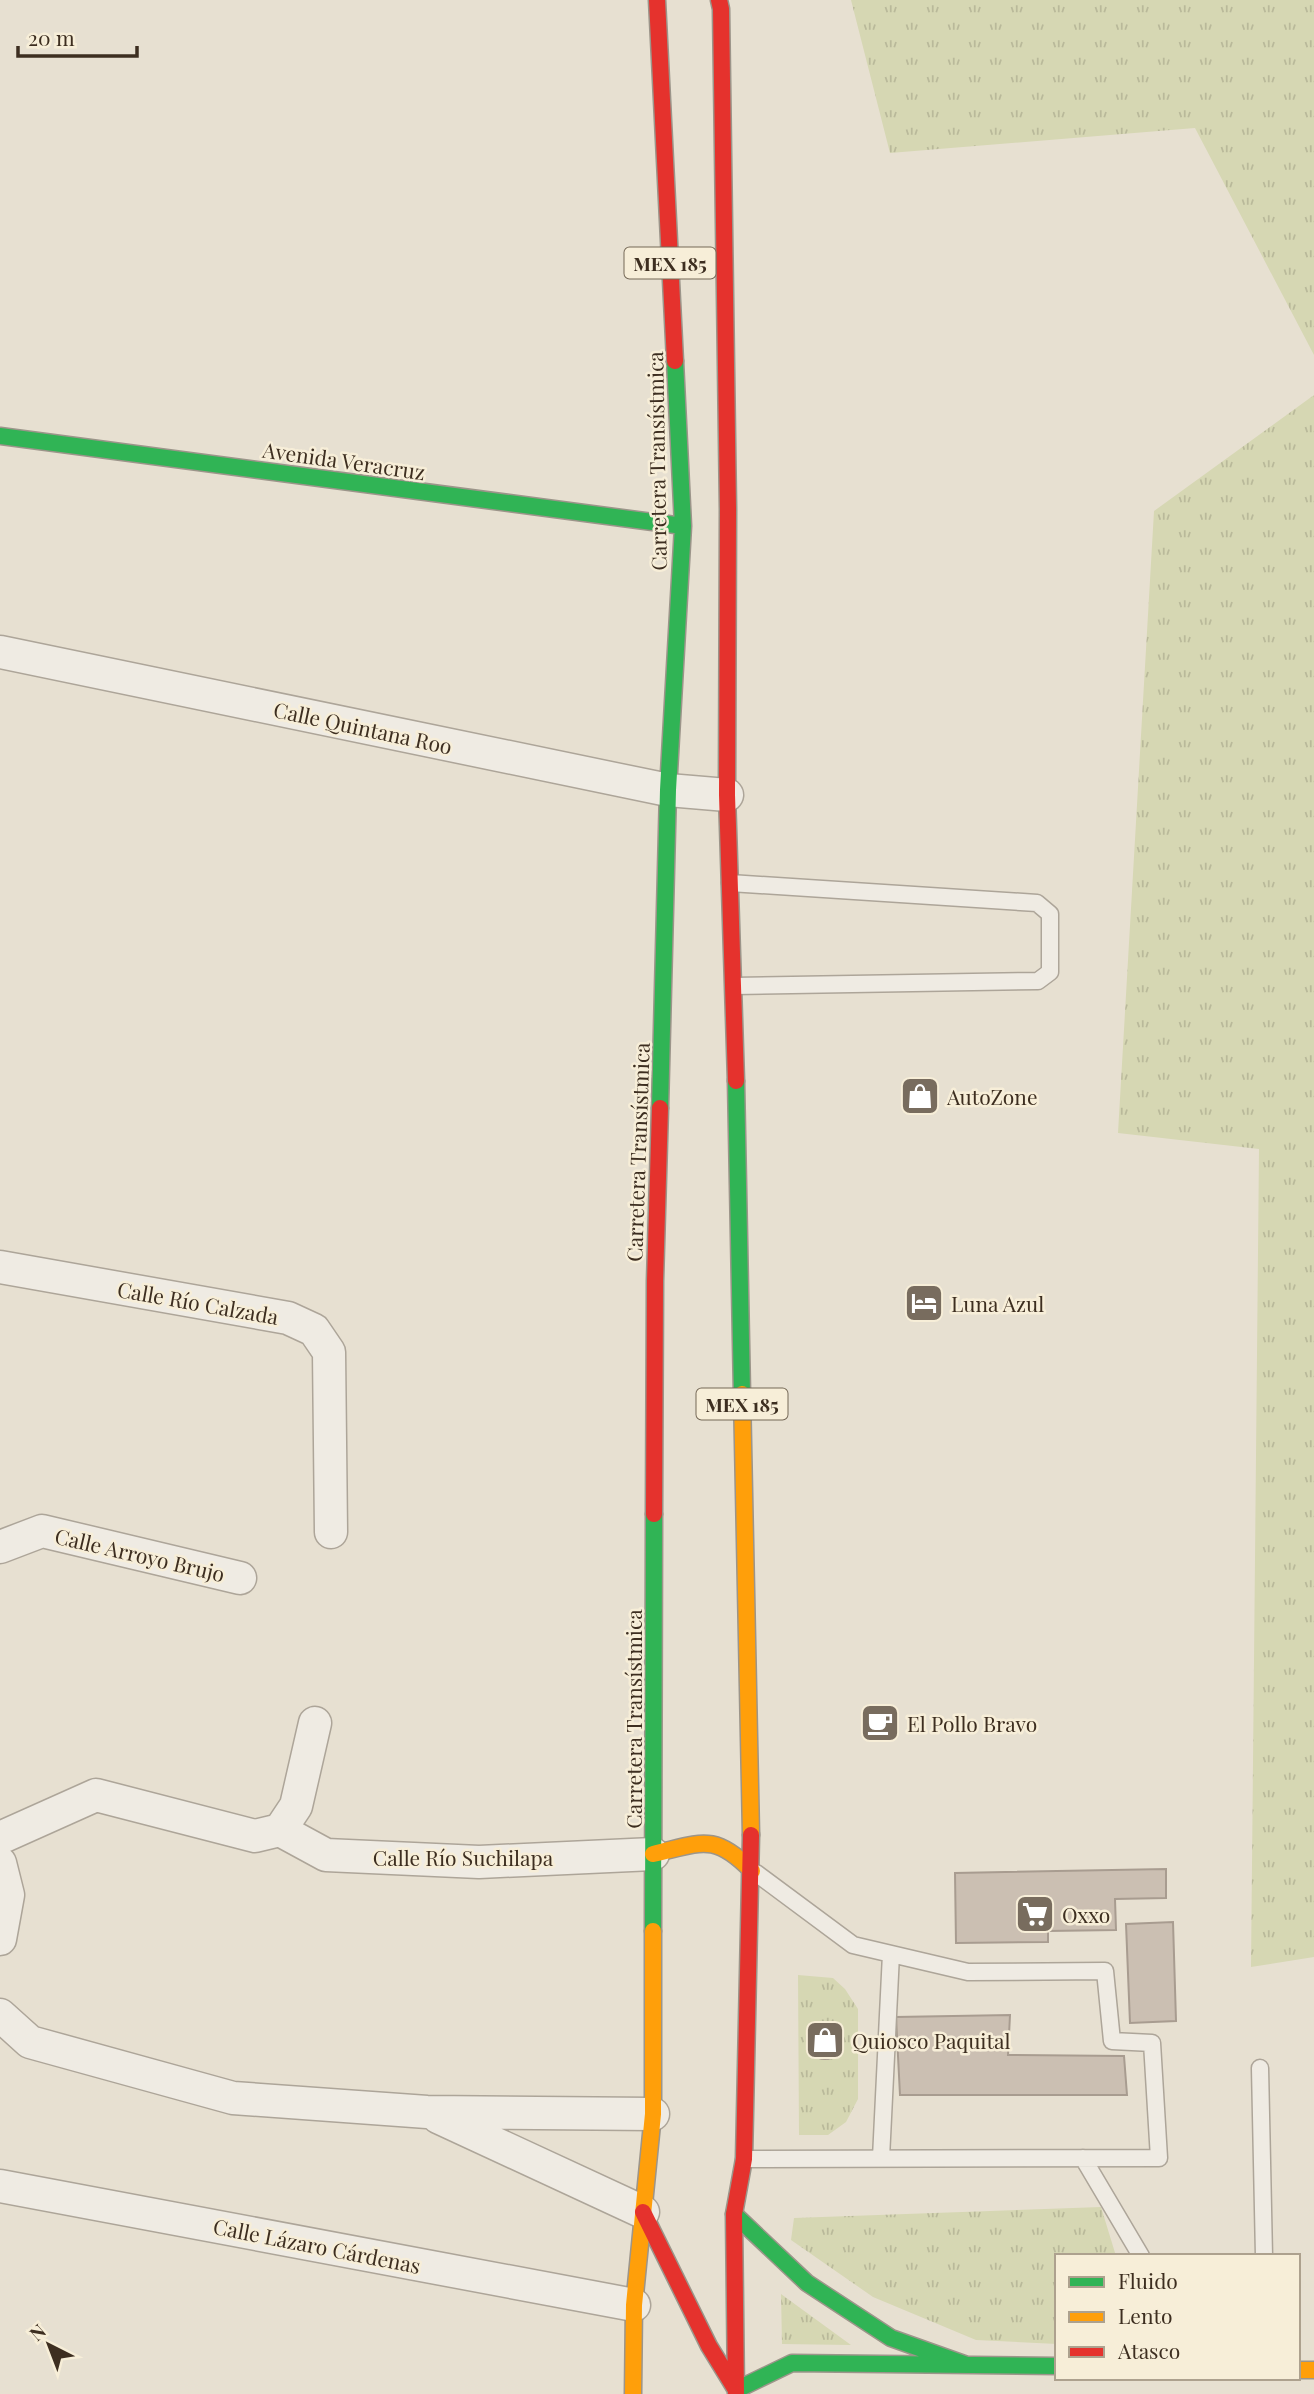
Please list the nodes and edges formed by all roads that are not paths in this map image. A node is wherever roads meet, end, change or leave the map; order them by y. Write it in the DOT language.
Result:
graph roads {
  1 [pos="657,0"];
  2 [pos="719,0"];
  3 [pos="0,436"];
  4 [pos="683,526"];
  5 [pos="0,652"];
  6 [pos="668,790"];
  7 [pos="727,795"];
  8 [pos="730,883"];
  9 [pos="734,986"];
  10 [pos="0,1266"];
  11 [pos="331,1532"];
  12 [pos="0,1547"];
  13 [pos="240,1578"];
  14 [pos="315,1723"];
  15 [pos="280,1830"];
  16 [pos="0,1839"];
  17 [pos="653,1854"];
  18 [pos="0,1863"];
  19 [pos="752,1871"];
  20 [pos="0,1939"];
  21 [pos="891,1954"];
  22 [pos="0,2015"];
  23 [pos="1260,2068"];
  24 [pos="427,2112"];
  25 [pos="653,2114"];
  26 [pos="881,2158"];
  27 [pos="1083,2158"];
  28 [pos="744,2159"];
  29 [pos="0,2186"];
  30 [pos="643,2212"];
  31 [pos="734,2214"];
  32 [pos="1140,2254"];
  33 [pos="1264,2254"];
  34 [pos="634,2305"];
  35 [pos="967,2365"];
  36 [pos="1055,2366"];
  37 [pos="737,2393"];
  38 [pos="633,2394"];
  1 -- 4 [label="main road, Carretera Transístmica / MEX 185"];
  2 -- 7 [label="main road, MEX 185"];
  3 -- 4 [label="main road, Avenida Veracruz"];
  4 -- 6 [label="main road, Carretera Transístmica / MEX 185"];
  5 -- 6 [label="street, Calle Quintana Roo"];
  6 -- 7 [label="street, Calle Quintana Roo"];
  6 -- 17 [label="main road, Carretera Transístmica / MEX 185"];
  7 -- 8 [label="main road, MEX 185"];
  8 -- 9 [label="main road, MEX 185"];
  8 -- 9 [label="lane"];
  9 -- 19 [label="main road, MEX 185"];
  10 -- 11 [label="street, Calle Río Calzada"];
  12 -- 13 [label="street, Calle Arroyo Brujo"];
  14 -- 15 [label="street"];
  15 -- 16 [label="street"];
  15 -- 17 [label="street, Calle Río Suchilapa"];
  17 -- 19 [label="main road"];
  17 -- 25 [label="main road, Carretera Transístmica / MEX 185"];
  18 -- 20 [label="street"];
  19 -- 21 [label="lane"];
  19 -- 28 [label="main road, MEX 185"];
  21 -- 26 [label="lane"];
  21 -- 27 [label="lane"];
  22 -- 24 [label="street"];
  23 -- 33 [label="lane"];
  24 -- 25 [label="street"];
  24 -- 30 [label="street"];
  25 -- 30 [label="main road, Carretera Transístmica / MEX 185"];
  26 -- 27 [label="lane"];
  26 -- 28 [label="lane"];
  27 -- 32 [label="lane"];
  28 -- 31 [label="main road, MEX 185"];
  29 -- 34 [label="street, Calle Lázaro Cárdenas"];
  30 -- 34 [label="main road, Carretera Transístmica / MEX 185"];
  30 -- 37 [label="main road"];
  31 -- 35 [label="main road"];
  31 -- 37 [label="main road, MEX 185"];
  34 -- 38 [label="main road, MEX 185"];
  35 -- 36 [label="main road"];
  35 -- 37 [label="main road"];
}
